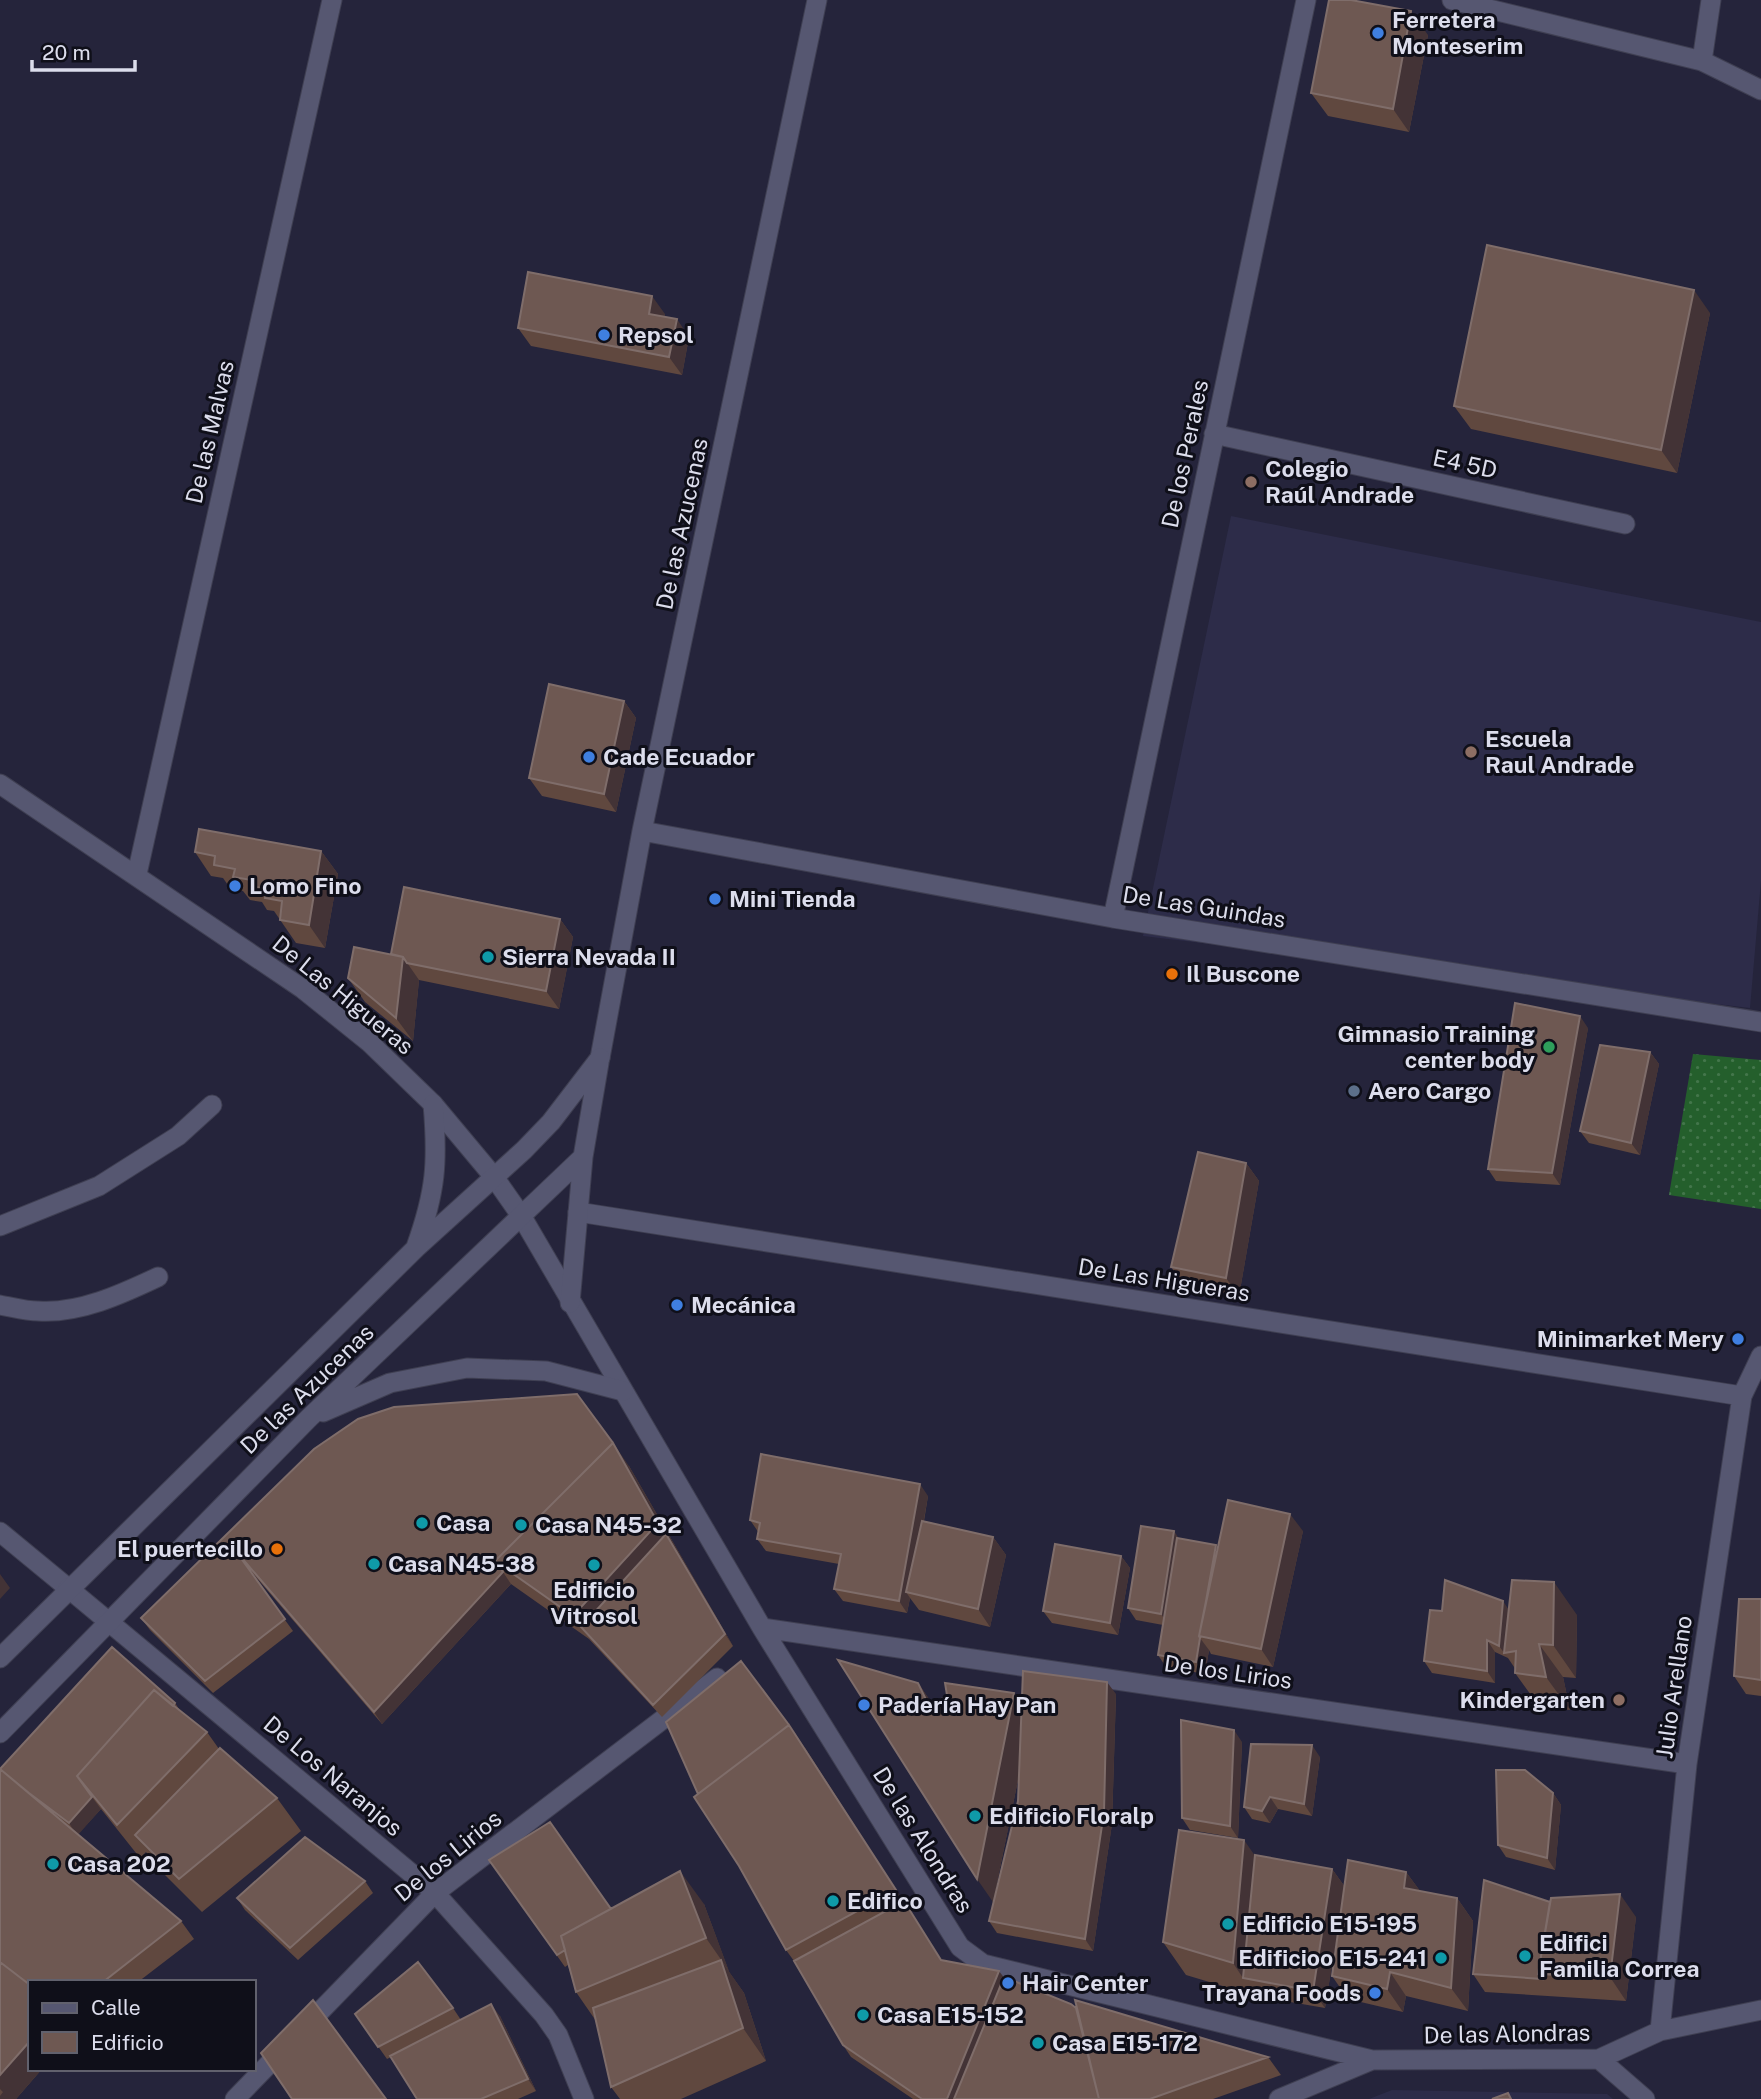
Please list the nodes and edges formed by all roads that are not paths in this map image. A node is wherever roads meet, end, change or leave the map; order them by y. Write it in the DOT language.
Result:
graph roads {
  1 [pos="332,0"];
  2 [pos="817,0"];
  3 [pos="1306,0"];
  4 [pos="1452,0"];
  5 [pos="1711,0"];
  6 [pos="1702,61"];
  7 [pos="1761,90"];
  8 [pos="1214,434"];
  9 [pos="1625,524"];
  10 [pos="0,784"];
  11 [pos="642,831"];
  12 [pos="136,874"];
  13 [pos="1113,918"];
  14 [pos="1761,1022"];
  15 [pos="600,1058"];
  16 [pos="433,1104"];
  17 [pos="212,1105"];
  18 [pos="583,1157"];
  19 [pos="494,1177"];
  20 [pos="578,1212"];
  21 [pos="522,1217"];
  22 [pos="0,1226"];
  23 [pos="416,1248"];
  24 [pos="158,1277"];
  25 [pos="570,1303"];
  26 [pos="0,1305"];
  27 [pos="1761,1356"];
  28 [pos="622,1391"];
  29 [pos="1742,1395"];
  30 [pos="309,1418"];
  31 [pos="0,1532"];
  32 [pos="68,1588"];
  33 [pos="108,1622"];
  34 [pos="762,1628"];
  35 [pos="0,1658"];
  36 [pos="717,1678"];
  37 [pos="0,1733"];
  38 [pos="1687,1764"];
  39 [pos="435,1893"];
  40 [pos="1761,2010"];
  41 [pos="1660,2031"];
  42 [pos="1599,2059"];
  43 [pos="1373,2060"];
  44 [pos="235,2099"];
  45 [pos="584,2099"];
  46 [pos="1279,2099"];
  47 [pos="1645,2099"];
  1 -- 12 [label="street, De las Malvas"];
  2 -- 11 [label="street, De las Azucenas"];
  3 -- 8 [label="street, De los Perales"];
  4 -- 6 [label="street"];
  5 -- 6 [label="street"];
  6 -- 7 [label="street"];
  8 -- 9 [label="street, E4 5D"];
  8 -- 13 [label="street, De los Perales"];
  10 -- 12 [label="street, De Las Higueras"];
  11 -- 13 [label="street, De Las Guindas"];
  11 -- 15 [label="street, De las Azucenas"];
  12 -- 16 [label="street, De Las Higueras"];
  13 -- 14 [label="street, De Las Guindas"];
  15 -- 18 [label="street, De las Azucenas"];
  15 -- 19 [label="street, De las Azucenas"];
  16 -- 19 [label="street, De Las Higueras"];
  16 -- 23 [label="street"];
  17 -- 22 [label="street"];
  18 -- 20 [label="street"];
  18 -- 21 [label="street, De las Azucenas"];
  19 -- 21 [label="street, De Las Higueras"];
  19 -- 23 [label="street, De las Azucenas"];
  20 -- 25 [label="street"];
  20 -- 29 [label="street, De Las Higueras"];
  21 -- 25 [label="street, De Las Higueras"];
  21 -- 30 [label="street, De las Azucenas"];
  23 -- 32 [label="street, De las Azucenas"];
  24 -- 26 [label="street"];
  25 -- 28 [label="street, De Las Higueras"];
  27 -- 29 [label="street, Julio Arellano"];
  28 -- 30 [label="street"];
  28 -- 34 [label="street, De las Alondras"];
  29 -- 38 [label="street, Julio Arellano"];
  30 -- 33 [label="street, De las Azucenas"];
  31 -- 32 [label="street, De Los Naranjos"];
  32 -- 33 [label="street, De Los Naranjos"];
  32 -- 35 [label="street, De las Azucenas"];
  33 -- 37 [label="street, De las Azucenas"];
  33 -- 39 [label="street, De Los Naranjos"];
  34 -- 38 [label="street, De los Lirios"];
  34 -- 43 [label="street, De las Alondras"];
  36 -- 39 [label="street, De los Lirios"];
  38 -- 41 [label="street, Julio Arellano"];
  39 -- 44 [label="street, De los Lirios"];
  39 -- 45 [label="street, De Los Naranjos"];
  40 -- 41 [label="street, De las Alondras"];
  41 -- 42 [label="street, De las Alondras"];
  42 -- 43 [label="street, De las Alondras"];
  42 -- 47 [label="street"];
  43 -- 46 [label="street, De las Alondras"];
}
